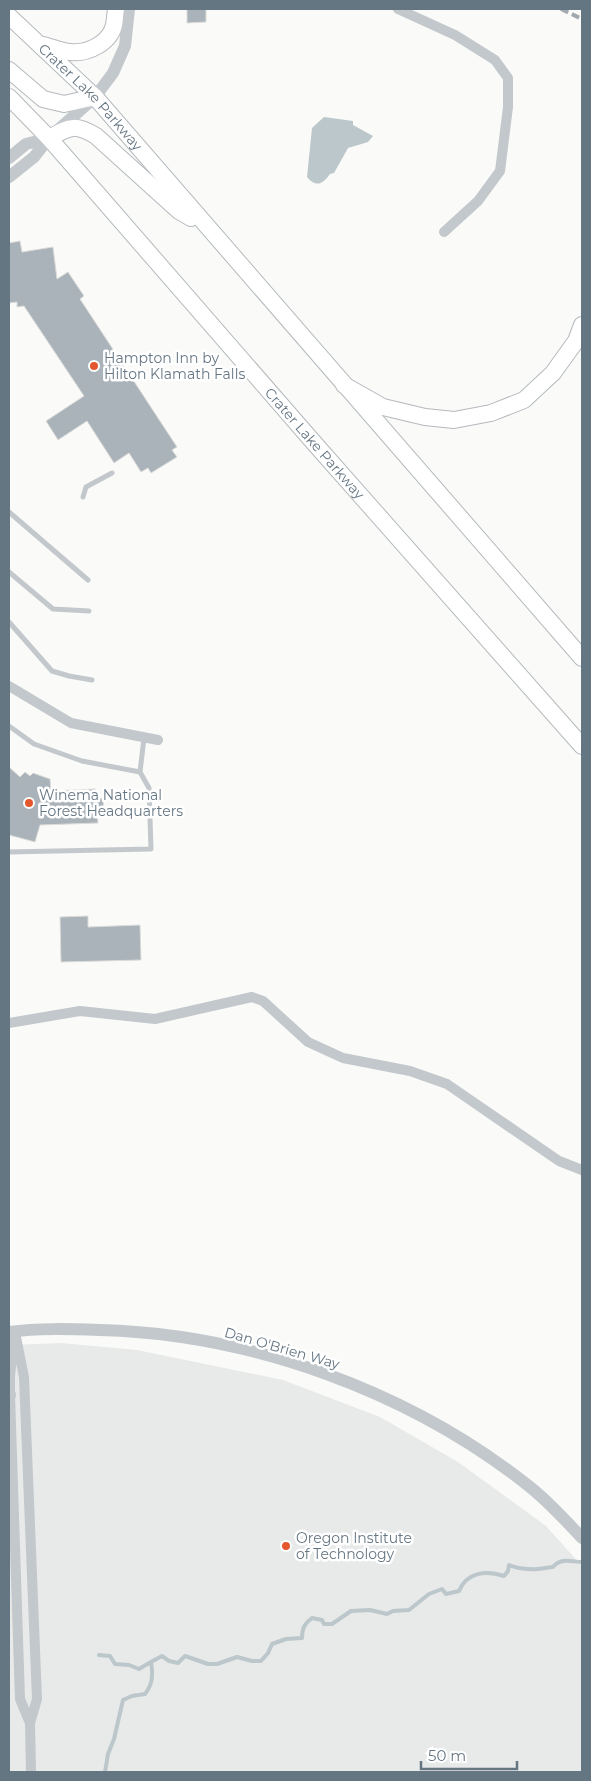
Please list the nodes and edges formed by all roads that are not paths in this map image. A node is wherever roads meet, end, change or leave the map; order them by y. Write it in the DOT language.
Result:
graph roads {
  1 [pos="116,9"];
  2 [pos="129,9"];
  3 [pos="398,9"];
  4 [pos="9,16"];
  5 [pos="38,43"];
  6 [pos="9,70"];
  7 [pos="9,97"];
  8 [pos="94,97"];
  9 [pos="49,138"];
  10 [pos="9,158"];
  11 [pos="9,177"];
  12 [pos="210,229"];
  13 [pos="444,232"];
  14 [pos="582,325"];
  15 [pos="344,385"];
  16 [pos="112,473"];
  17 [pos="83,497"];
  18 [pos="9,512"];
  19 [pos="9,572"];
  20 [pos="88,580"];
  21 [pos="89,611"];
  22 [pos="9,622"];
  23 [pos="582,658"];
  24 [pos="92,680"];
  25 [pos="9,686"];
  26 [pos="9,726"];
  27 [pos="144,738"];
  28 [pos="158,740"];
  29 [pos="582,746"];
  30 [pos="140,772"];
  31 [pos="9,852"];
  32 [pos="9,1023"];
  33 [pos="582,1170"];
  34 [pos="11,1332"];
  35 [pos="9,1394"];
  36 [pos="582,1538"];
  37 [pos="30,1723"];
  38 [pos="31,1772"];
  1 -- 5 [label="main road"];
  2 -- 8 [label="street"];
  3 -- 13 [label="street"];
  4 -- 5 [label="main road, Crater Lake Parkway"];
  5 -- 8 [label="main road, Crater Lake Parkway"];
  6 -- 8 [label="main road"];
  7 -- 9 [label="main road, Crater Lake Parkway"];
  8 -- 9 [label="street"];
  8 -- 12 [label="main road, Crater Lake Parkway"];
  9 -- 10 [label="street"];
  9 -- 11 [label="street"];
  9 -- 12 [label="main road"];
  9 -- 29 [label="main road, Crater Lake Parkway"];
  12 -- 15 [label="main road, Crater Lake Parkway"];
  14 -- 15 [label="main road"];
  15 -- 23 [label="main road, Crater Lake Parkway"];
  16 -- 17 [label="lane"];
  18 -- 20 [label="lane"];
  19 -- 21 [label="lane"];
  22 -- 24 [label="lane"];
  25 -- 27 [label="street"];
  26 -- 30 [label="lane"];
  27 -- 28 [label="street"];
  27 -- 30 [label="lane"];
  30 -- 31 [label="lane"];
  32 -- 33 [label="street"];
  34 -- 35 [label="street"];
  34 -- 36 [label="street, Dan O'Brien Way"];
  34 -- 37 [label="street"];
  35 -- 37 [label="street"];
  37 -- 38 [label="street"];
}
